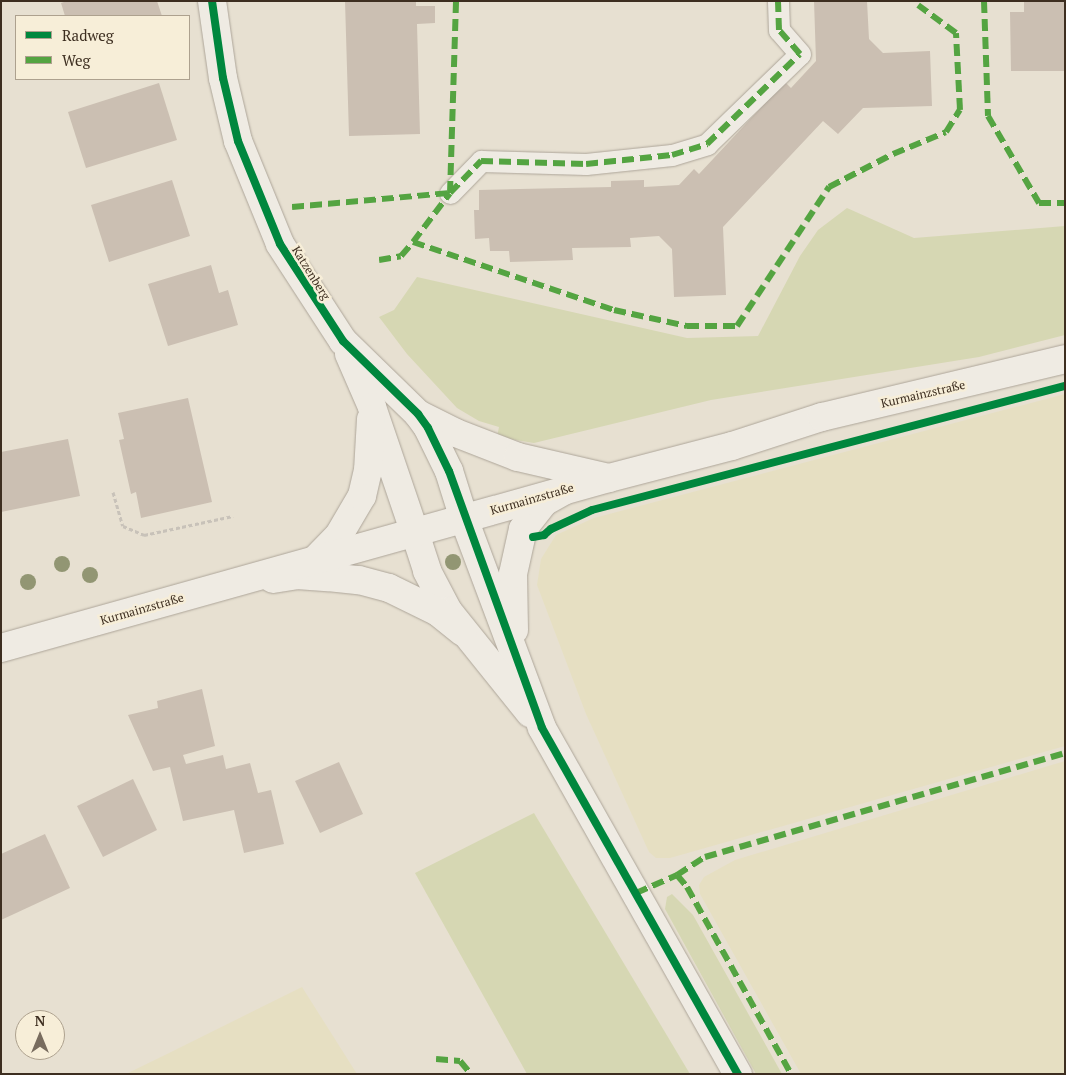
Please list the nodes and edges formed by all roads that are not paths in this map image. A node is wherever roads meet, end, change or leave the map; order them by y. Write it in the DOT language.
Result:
graph roads {
  1 [pos="212,1"];
  2 [pos="778,1"];
  3 [pos="450,194"];
  4 [pos="344,341"];
  5 [pos="1065,359"];
  6 [pos="372,407"];
  7 [pos="418,414"];
  8 [pos="609,478"];
  9 [pos="565,490"];
  10 [pos="464,519"];
  11 [pos="415,533"];
  12 [pos="314,561"];
  13 [pos="230,585"];
  14 [pos="463,632"];
  15 [pos="1,648"];
  16 [pos="516,654"];
  17 [pos="542,728"];
  18 [pos="738,1074"];
  1 -- 4 [label="street, Katzenberg"];
  2 -- 3 [label="street"];
  4 -- 6 [label="street, Katzenberg"];
  4 -- 7 [label="street, Katzenberg"];
  5 -- 8 [label="street, Kurmainzstraße"];
  6 -- 11 [label="street, Katzenberg"];
  6 -- 12 [label="street, Katzenberg"];
  7 -- 8 [label="street, Katzenberg"];
  7 -- 10 [label="street, Katzenberg"];
  8 -- 9 [label="street, Kurmainzstraße"];
  9 -- 10 [label="street, Kurmainzstraße"];
  9 -- 16 [label="street"];
  10 -- 11 [label="street, Kurmainzstraße"];
  10 -- 16 [label="street, Katzenberg"];
  11 -- 12 [label="street, Kurmainzstraße"];
  11 -- 14 [label="street, Katzenberg"];
  12 -- 13 [label="street, Kurmainzstraße"];
  13 -- 14 [label="street"];
  13 -- 15 [label="street, Kurmainzstraße"];
  14 -- 17 [label="street"];
  16 -- 17 [label="street"];
  17 -- 18 [label="street"];
}
